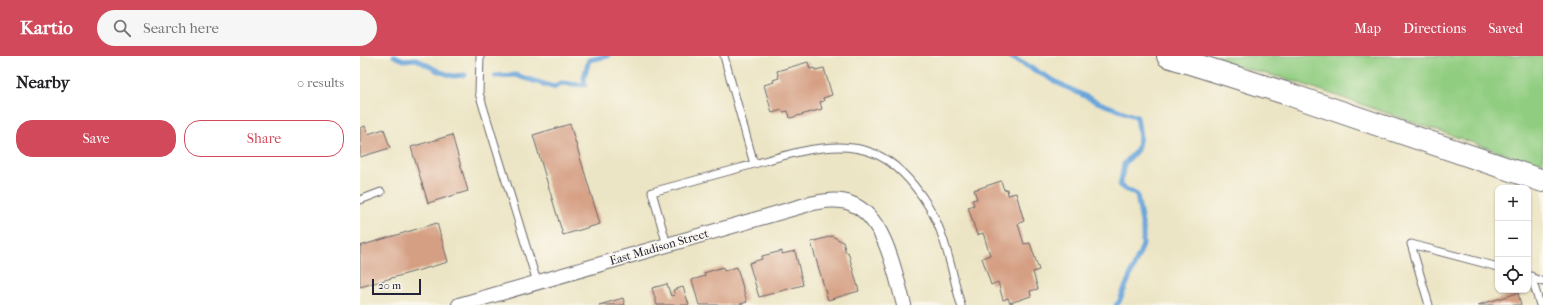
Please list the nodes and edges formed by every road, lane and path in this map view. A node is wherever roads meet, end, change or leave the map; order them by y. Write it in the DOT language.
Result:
graph roads {
  1 [pos="480,56"];
  2 [pos="724,56"];
  3 [pos="1168,56"];
  4 [pos="754,164"];
  5 [pos="1543,181"];
  6 [pos="381,192"];
  7 [pos="360,200"];
  8 [pos="668,245"];
  9 [pos="1495,266"];
  10 [pos="1531,277"];
  11 [pos="1531,281"];
  12 [pos="537,282"];
  13 [pos="1543,282"];
  14 [pos="459,305"];
  15 [pos="904,305"];
  16 [pos="961,305"];
  17 [pos="1429,305"];
  18 [pos="1540,305"];
  1 -- 12 [label="lane"];
  2 -- 4 [label="lane"];
  3 -- 5 [label="highway"];
  4 -- 8 [label="lane"];
  4 -- 16 [label="lane"];
  6 -- 7 [label="lane"];
  8 -- 12 [label="street, East Madison Street"];
  8 -- 15 [label="street, East Madison Street"];
  9 -- 17 [label="lane"];
  10 -- 13 [label="lane"];
  11 -- 18 [label="lane"];
  12 -- 14 [label="street, East Madison Street"];
}
